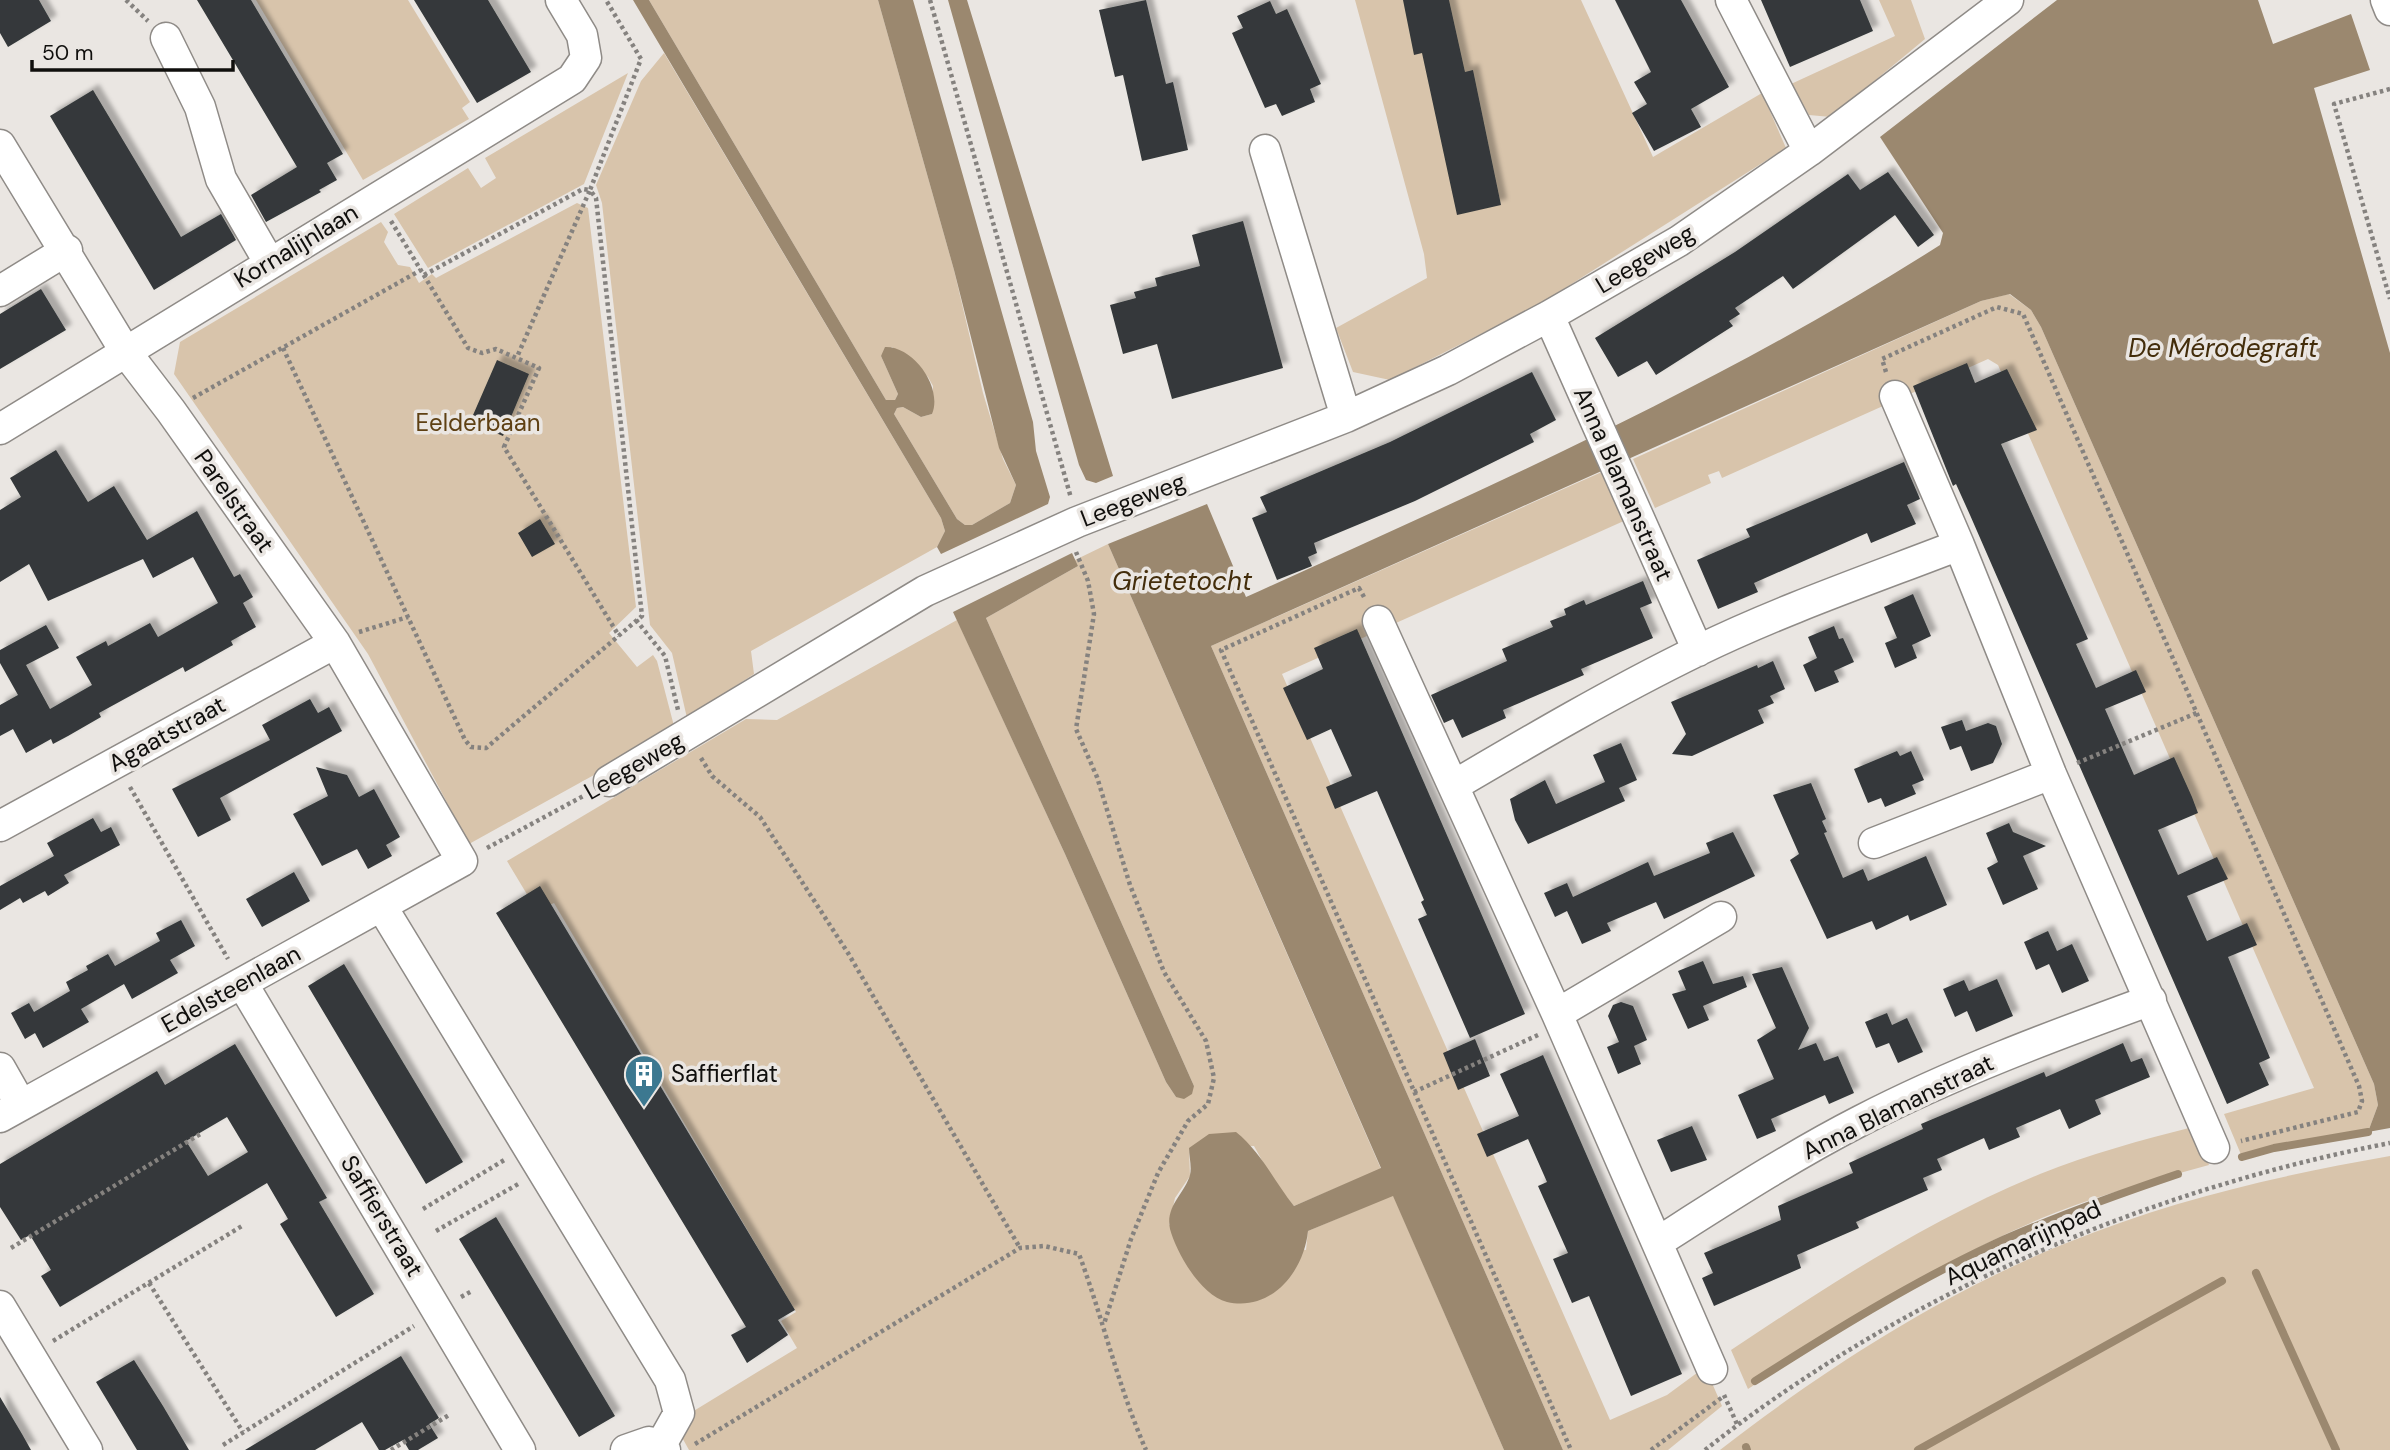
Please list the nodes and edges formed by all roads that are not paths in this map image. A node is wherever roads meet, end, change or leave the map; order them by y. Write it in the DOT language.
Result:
graph roads {
  1 [pos="561,0"];
  2 [pos="1731,0"];
  3 [pos="2008,0"];
  4 [pos="2386,0"];
  5 [pos="2390,10"];
  6 [pos="166,38"];
  7 [pos="0,145"];
  8 [pos="1265,150"];
  9 [pos="1809,151"];
  10 [pos="67,250"];
  11 [pos="269,262"];
  12 [pos="0,291"];
  13 [pos="1549,316"];
  14 [pos="125,351"];
  15 [pos="1895,396"];
  16 [pos="1346,417"];
  17 [pos="0,429"];
  18 [pos="1959,545"];
  19 [pos="1378,621"];
  20 [pos="335,643"];
  21 [pos="1698,651"];
  22 [pos="2050,774"];
  23 [pos="609,781"];
  24 [pos="1453,786"];
  25 [pos="0,826"];
  26 [pos="1874,843"];
  27 [pos="462,861"];
  28 [pos="382,907"];
  29 [pos="1721,917"];
  30 [pos="238,976"];
  31 [pos="2151,1000"];
  32 [pos="1559,1019"];
  33 [pos="0,1068"];
  34 [pos="10,1111"];
  35 [pos="2214,1148"];
  36 [pos="1658,1242"];
  37 [pos="0,1306"];
  38 [pos="1712,1369"];
  39 [pos="671,1448"];
  40 [pos="87,1450"];
  41 [pos="520,1450"];
  42 [pos="626,1450"];
  1 -- 11 [label="street, Kornalijnlaan"];
  2 -- 9 [label="street"];
  3 -- 9 [label="street, Leegeweg"];
  4 -- 5 [label="street"];
  6 -- 11 [label="street"];
  7 -- 10 [label="street, Parelstraat"];
  8 -- 16 [label="street"];
  9 -- 13 [label="street, Leegeweg"];
  10 -- 12 [label="street"];
  10 -- 14 [label="street, Parelstraat"];
  11 -- 14 [label="street, Kornalijnlaan"];
  13 -- 16 [label="street, Leegeweg"];
  13 -- 21 [label="street, Anna Blamanstraat"];
  14 -- 17 [label="street, Kornalijnlaan"];
  14 -- 20 [label="street, Parelstraat"];
  15 -- 18 [label="street"];
  16 -- 23 [label="street, Leegeweg"];
  18 -- 21 [label="street"];
  18 -- 22 [label="street"];
  19 -- 24 [label="street"];
  20 -- 25 [label="street, Agaatstraat"];
  20 -- 27 [label="street, Parelstraat"];
  21 -- 24 [label="street"];
  22 -- 26 [label="street"];
  22 -- 31 [label="street"];
  24 -- 32 [label="street"];
  27 -- 28 [label="street, Edelsteenlaan"];
  28 -- 30 [label="street, Edelsteenlaan"];
  28 -- 39 [label="street"];
  29 -- 32 [label="street"];
  30 -- 34 [label="street, Edelsteenlaan"];
  30 -- 41 [label="street, Saffierstraat"];
  31 -- 35 [label="street"];
  31 -- 36 [label="street, Anna Blamanstraat"];
  32 -- 36 [label="street"];
  33 -- 34 [label="street"];
  36 -- 38 [label="street"];
  37 -- 40 [label="street"];
  39 -- 42 [label="street"];
}
